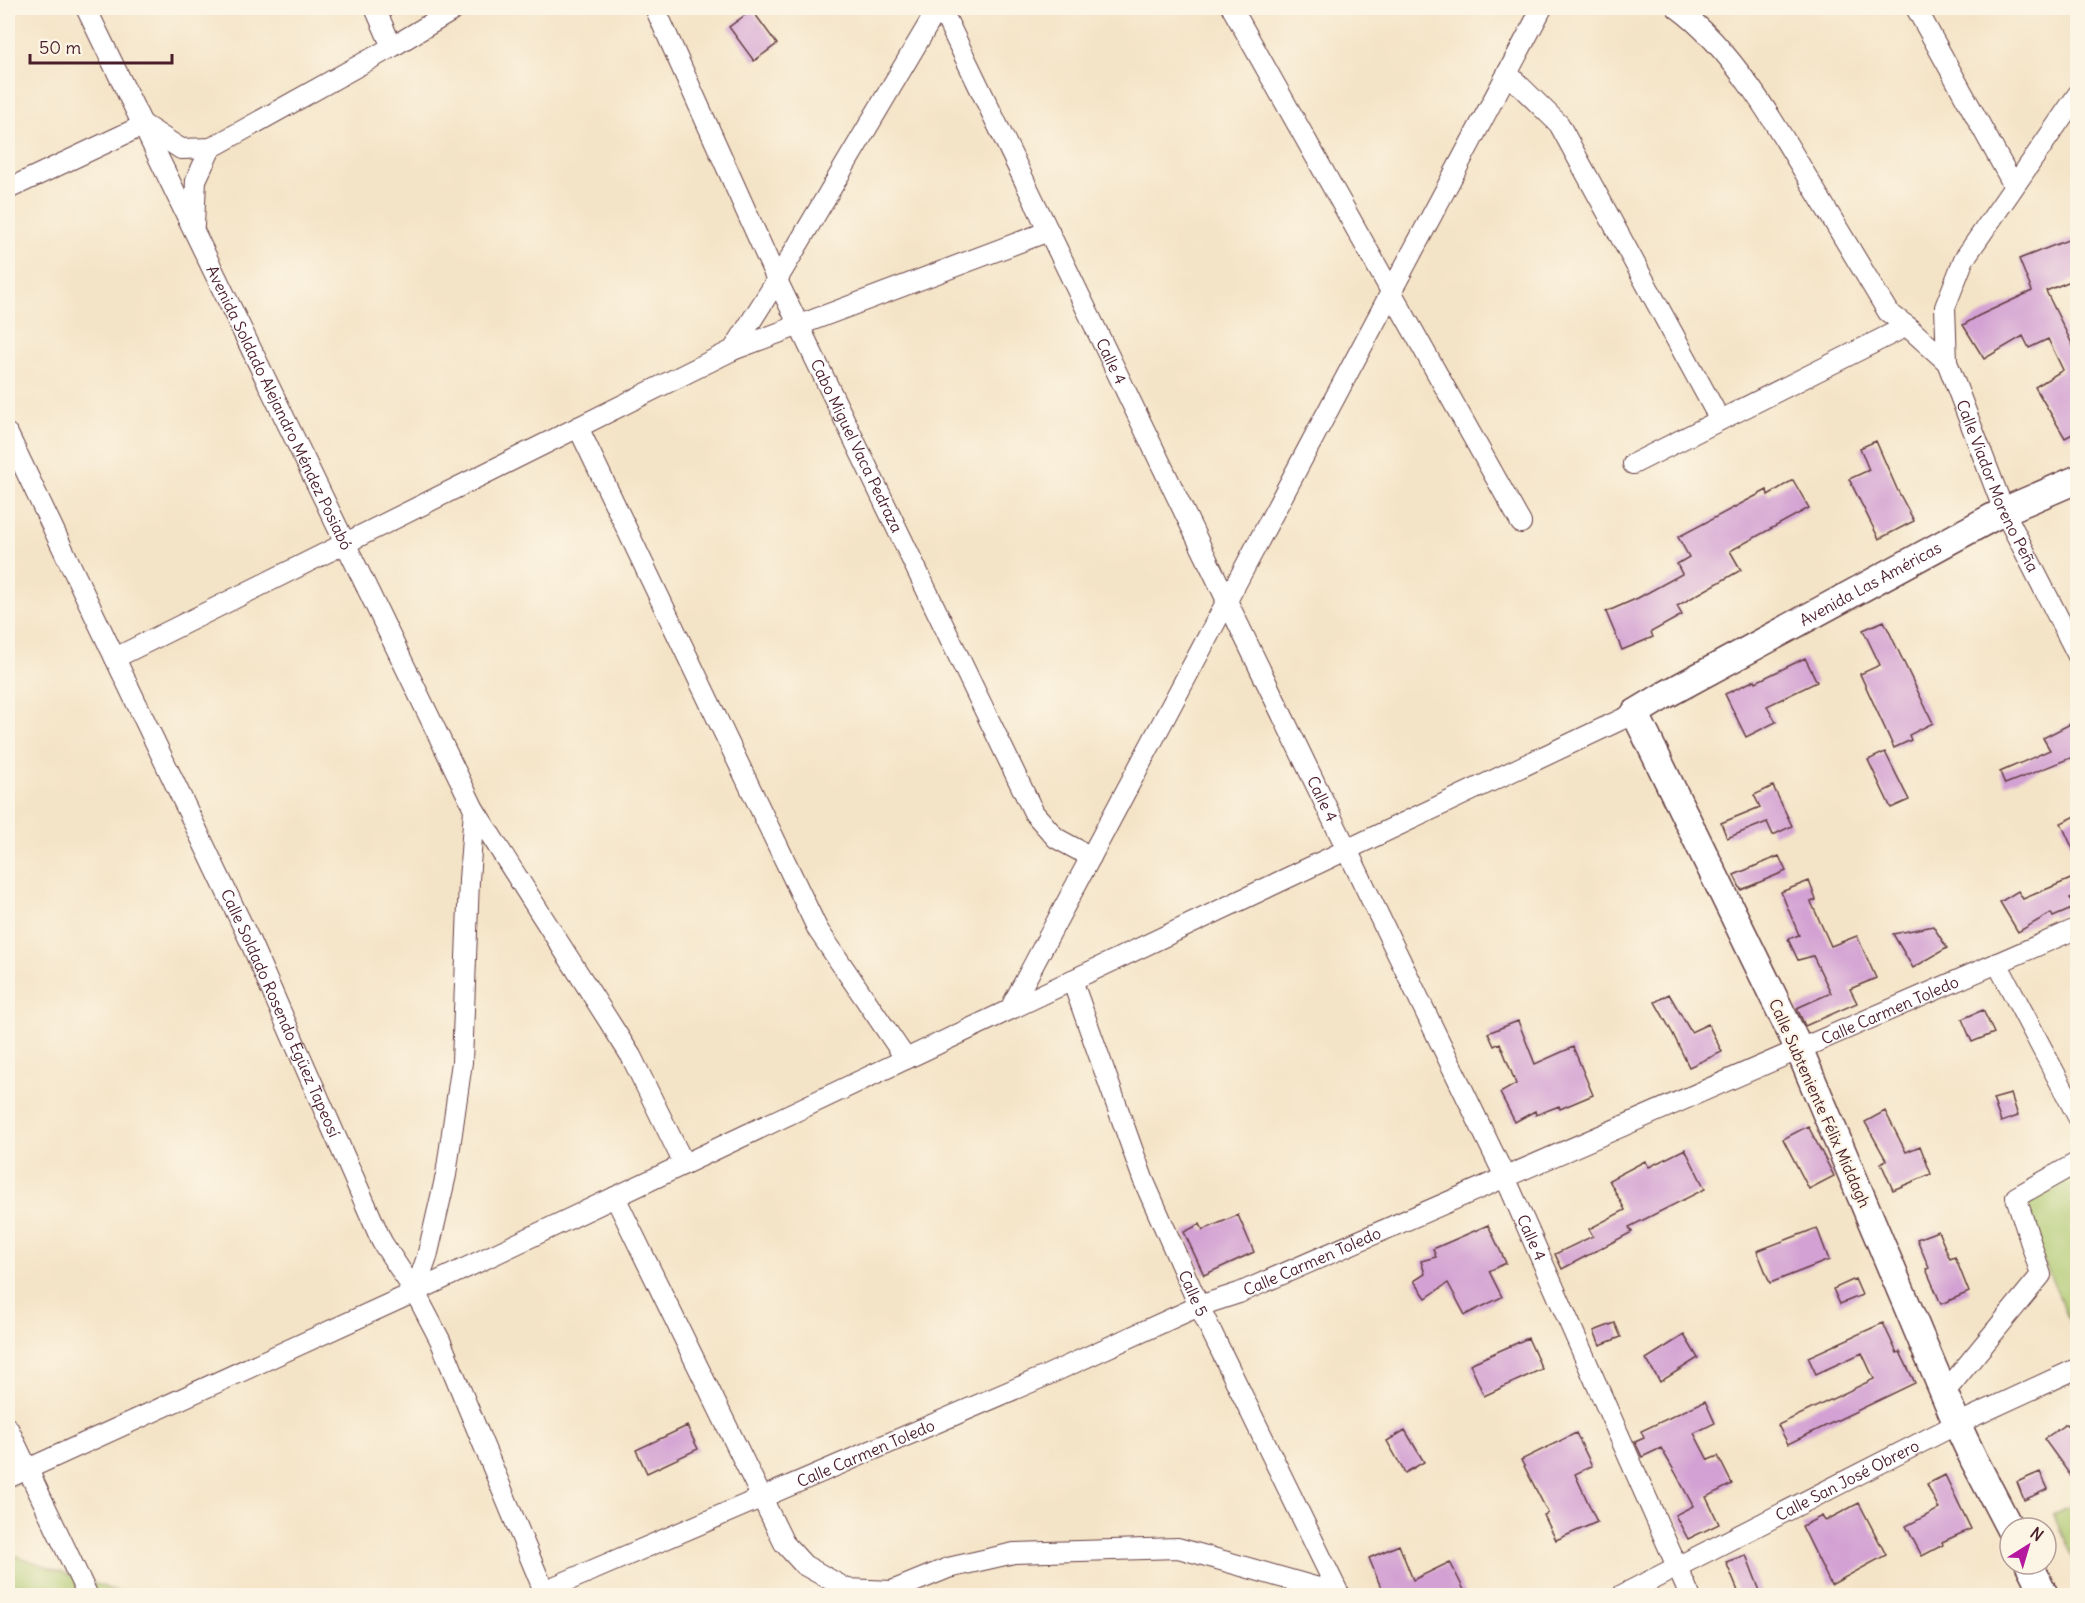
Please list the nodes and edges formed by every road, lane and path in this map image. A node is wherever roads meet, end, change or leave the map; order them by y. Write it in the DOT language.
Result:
graph roads {
  1 [pos="86,8"];
  2 [pos="375,8"];
  3 [pos="457,8"];
  4 [pos="655,8"];
  5 [pos="939,8"];
  6 [pos="1232,8"];
  7 [pos="1542,8"];
  8 [pos="1677,8"];
  9 [pos="1916,8"];
  10 [pos="392,47"];
  11 [pos="1507,73"];
  12 [pos="2078,94"];
  13 [pos="144,125"];
  14 [pos="211,148"];
  15 [pos="2014,186"];
  16 [pos="8,189"];
  17 [pos="194,227"];
  18 [pos="1049,231"];
  19 [pos="777,280"];
  20 [pos="1392,290"];
  21 [pos="799,325"];
  22 [pos="1907,327"];
  23 [pos="733,350"];
  24 [pos="1947,362"];
  25 [pos="1720,420"];
  26 [pos="578,427"];
  27 [pos="8,434"];
  28 [pos="1633,464"];
  29 [pos="2078,479"];
  30 [pos="2004,511"];
  31 [pos="1521,523"];
  32 [pos="346,543"];
  33 [pos="1227,601"];
  34 [pos="2078,656"];
  35 [pos="115,658"];
  36 [pos="1635,713"];
  37 [pos="474,808"];
  38 [pos="1347,850"];
  39 [pos="1091,857"];
  40 [pos="2078,928"];
  41 [pos="1997,963"];
  42 [pos="1072,980"];
  43 [pos="1010,1009"];
  44 [pos="1799,1049"];
  45 [pos="906,1059"];
  46 [pos="2078,1117"];
  47 [pos="2078,1162"];
  48 [pos="684,1164"];
  49 [pos="1505,1177"];
  50 [pos="615,1197"];
  51 [pos="415,1292"];
  52 [pos="1199,1306"];
  53 [pos="2078,1368"];
  54 [pos="1945,1392"];
  55 [pos="1957,1424"];
  56 [pos="8,1428"];
  57 [pos="27,1469"];
  58 [pos="8,1478"];
  59 [pos="762,1498"];
  60 [pos="2003,1516"];
  61 [pos="1677,1566"];
  62 [pos="2034,1576"];
  63 [pos="545,1593"];
  64 [pos="1340,1595"];
  65 [pos="88,1596"];
  66 [pos="1620,1596"];
  67 [pos="1690,1596"];
  68 [pos="2045,1596"];
  1 -- 13 [label="street, Avenida Soldado Alejandro Méndez Posiabó"];
  2 -- 10 [label="street"];
  3 -- 10 [label="street"];
  4 -- 19 [label="street, Cabo Miguel Vaca Pedraza"];
  5 -- 18 [label="street, Calle 4"];
  5 -- 19 [label="street"];
  6 -- 20 [label="street"];
  7 -- 11 [label="street"];
  8 -- 22 [label="street"];
  9 -- 15 [label="street"];
  10 -- 14 [label="street"];
  11 -- 20 [label="street"];
  11 -- 25 [label="street"];
  12 -- 15 [label="street"];
  13 -- 14 [label="street"];
  13 -- 16 [label="street"];
  13 -- 17 [label="street, Avenida Soldado Alejandro Méndez Posiabó"];
  14 -- 17 [label="street"];
  15 -- 24 [label="street, Calle Viador Moreno Peña"];
  17 -- 32 [label="street, Avenida Soldado Alejandro Méndez Posiabó"];
  18 -- 21 [label="street"];
  18 -- 33 [label="street, Calle 4"];
  19 -- 21 [label="street, Cabo Miguel Vaca Pedraza"];
  19 -- 23 [label="street"];
  20 -- 31 [label="street"];
  20 -- 33 [label="street"];
  21 -- 23 [label="street"];
  21 -- 39 [label="street, Cabo Miguel Vaca Pedraza"];
  22 -- 24 [label="street"];
  22 -- 25 [label="street"];
  23 -- 26 [label="street"];
  24 -- 30 [label="street, Calle Viador Moreno Peña"];
  25 -- 28 [label="street"];
  26 -- 32 [label="street"];
  26 -- 45 [label="street"];
  27 -- 35 [label="street, Calle Soldado Rosendo Egüez Tapeosí"];
  29 -- 30 [label="main road, Avenida Las Américas"];
  30 -- 34 [label="street, Calle Viador Moreno Peña"];
  30 -- 36 [label="main road, Avenida Las Américas"];
  32 -- 35 [label="street"];
  32 -- 37 [label="street, Avenida Soldado Alejandro Méndez Posiabó"];
  33 -- 38 [label="street, Calle 4"];
  33 -- 39 [label="street"];
  35 -- 51 [label="street, Calle Soldado Rosendo Egüez Tapeosí"];
  36 -- 38 [label="street"];
  36 -- 44 [label="main road, Calle Subteniente Félix Middagh"];
  37 -- 48 [label="street, Avenida Soldado Alejandro Méndez Posiabó"];
  37 -- 51 [label="street"];
  38 -- 42 [label="street"];
  38 -- 49 [label="street, Calle 4"];
  39 -- 43 [label="street"];
  40 -- 41 [label="street, Calle Carmen Toledo"];
  41 -- 44 [label="street, Calle Carmen Toledo"];
  41 -- 46 [label="street"];
  42 -- 43 [label="street"];
  42 -- 52 [label="street, Calle 5"];
  43 -- 45 [label="street"];
  44 -- 49 [label="street, Calle Carmen Toledo"];
  44 -- 54 [label="main road, Calle Subteniente Félix Middagh"];
  45 -- 48 [label="street"];
  47 -- 54 [label="street"];
  48 -- 50 [label="street"];
  49 -- 52 [label="street, Calle Carmen Toledo"];
  49 -- 61 [label="street, Calle 4"];
  50 -- 51 [label="street"];
  50 -- 59 [label="street"];
  51 -- 57 [label="street"];
  51 -- 63 [label="street, Calle Soldado Rosendo Egüez Tapeosí"];
  52 -- 59 [label="street, Calle Carmen Toledo"];
  52 -- 64 [label="street, Calle 5"];
  53 -- 55 [label="street, Calle San José Obrero"];
  54 -- 55 [label="main road, Calle Subteniente Félix Middagh"];
  55 -- 60 [label="main road, Calle Subteniente Félix Middagh"];
  55 -- 61 [label="street, Calle San José Obrero"];
  56 -- 57 [label="street"];
  57 -- 58 [label="street"];
  57 -- 65 [label="street"];
  59 -- 63 [label="street, Calle Carmen Toledo"];
  59 -- 64 [label="street"];
  61 -- 66 [label="street, Calle San José Obrero"];
  61 -- 67 [label="street, Calle 4"];
  62 -- 68 [label="main road"];
}
